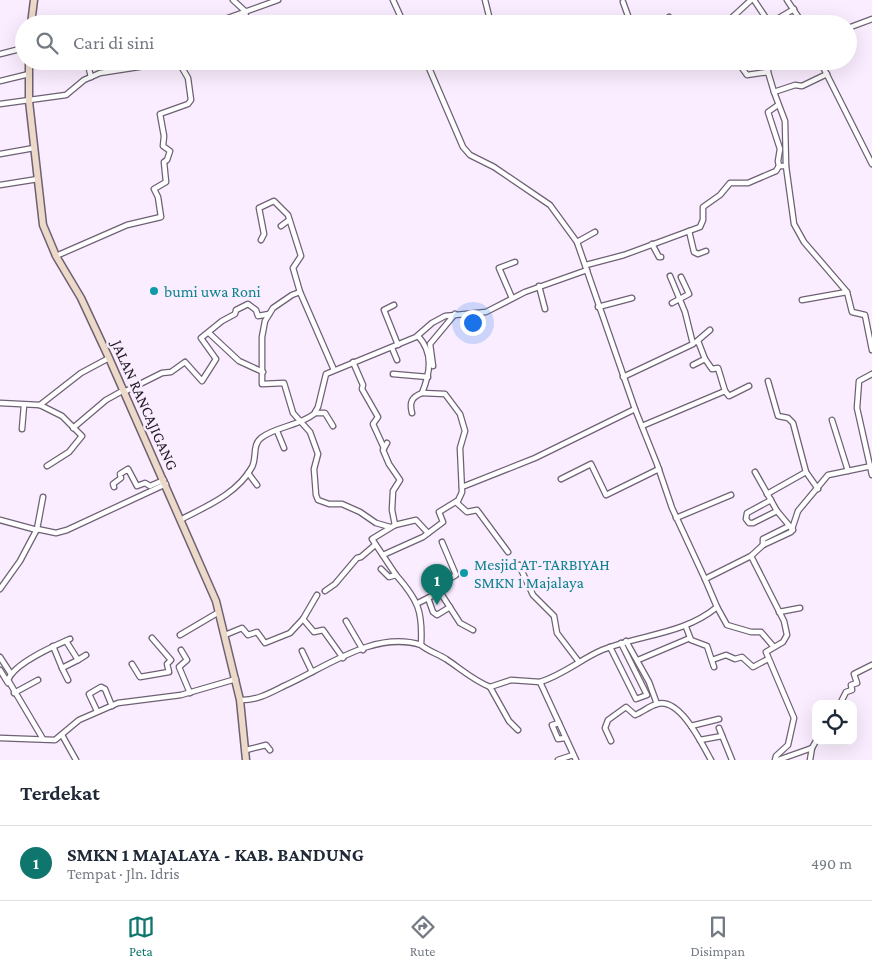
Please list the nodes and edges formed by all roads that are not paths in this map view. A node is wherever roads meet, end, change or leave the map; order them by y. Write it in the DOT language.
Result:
graph roads {
  1 [pos="34,0"];
  2 [pos="233,0"];
  3 [pos="276,0"];
  4 [pos="393,0"];
  5 [pos="485,0"];
  6 [pos="753,0"];
  7 [pos="787,0"];
  8 [pos="623,2"];
  9 [pos="794,9"];
  10 [pos="245,11"];
  11 [pos="32,15"];
  12 [pos="235,15"];
  13 [pos="246,15"];
  14 [pos="400,15"];
  15 [pos="489,15"];
  16 [pos="628,15"];
  17 [pos="735,15"];
  18 [pos="765,15"];
  19 [pos="784,15"];
  20 [pos="797,15"];
  21 [pos="872,19"];
  22 [pos="857,25"];
  23 [pos="15,50"];
  24 [pos="0,54"];
  25 [pos="28,70"];
  26 [pos="89,70"];
  27 [pos="122,70"];
  28 [pos="183,70"];
  29 [pos="430,70"];
  30 [pos="744,70"];
  31 [pos="825,70"];
  32 [pos="768,72"];
  33 [pos="28,74"];
  34 [pos="827,74"];
  35 [pos="90,77"];
  36 [pos="0,82"];
  37 [pos="774,92"];
  38 [pos="29,101"];
  39 [pos="0,104"];
  40 [pos="778,105"];
  41 [pos="34,148"];
  42 [pos="0,154"];
  43 [pos="872,164"];
  44 [pos="779,166"];
  45 [pos="786,166"];
  46 [pos="38,179"];
  47 [pos="0,185"];
  48 [pos="289,220"];
  49 [pos="281,226"];
  50 [pos="689,231"];
  51 [pos="595,232"];
  52 [pos="261,240"];
  53 [pos="578,242"];
  54 [pos="652,244"];
  55 [pos="706,251"];
  56 [pos="56,256"];
  57 [pos="661,257"];
  58 [pos="515,262"];
  59 [pos="586,268"];
  60 [pos="670,276"];
  61 [pos="681,277"];
  62 [pos="539,286"];
  63 [pos="300,292"];
  64 [pos="847,292"];
  65 [pos="512,298"];
  66 [pos="632,298"];
  67 [pos="679,300"];
  68 [pos="802,300"];
  69 [pos="672,303"];
  70 [pos="394,305"];
  71 [pos="598,307"];
  72 [pos="546,309"];
  73 [pos="268,314"];
  74 [pos="455,314"];
  75 [pos="710,330"];
  76 [pos="208,333"];
  77 [pos="418,336"];
  78 [pos="695,342"];
  79 [pos="398,346"];
  80 [pos="392,348"];
  81 [pos="872,350"];
  82 [pos="109,358"];
  83 [pos="705,359"];
  84 [pos="398,360"];
  85 [pos="353,362"];
  86 [pos="693,364"];
  87 [pos="433,366"];
  88 [pos="334,370"];
  89 [pos="262,372"];
  90 [pos="392,374"];
  91 [pos="872,374"];
  92 [pos="428,377"];
  93 [pos="623,377"];
  94 [pos="768,381"];
  95 [pos="748,386"];
  96 [pos="124,391"];
  97 [pos="725,391"];
  98 [pos="422,393"];
  99 [pos="0,403"];
  100 [pos="24,405"];
  101 [pos="40,406"];
  102 [pos="635,409"];
  103 [pos="316,413"];
  104 [pos="412,413"];
  105 [pos="832,420"];
  106 [pos="300,422"];
  107 [pos="333,426"];
  108 [pos="642,426"];
  109 [pos="73,428"];
  110 [pos="22,429"];
  111 [pos="278,431"];
  112 [pos="388,443"];
  113 [pos="284,448"];
  114 [pos="384,448"];
  115 [pos="47,466"];
  116 [pos="871,466"];
  117 [pos="659,469"];
  118 [pos="848,471"];
  119 [pos="755,472"];
  120 [pos="806,472"];
  121 [pos="248,473"];
  122 [pos="872,475"];
  123 [pos="561,479"];
  124 [pos="165,482"];
  125 [pos="257,485"];
  126 [pos="114,487"];
  127 [pos="462,487"];
  128 [pos="818,489"];
  129 [pos="767,494"];
  130 [pos="731,495"];
  131 [pos="43,497"];
  132 [pos="771,500"];
  133 [pos="457,501"];
  134 [pos="777,510"];
  135 [pos="676,518"];
  136 [pos="182,519"];
  137 [pos="0,520"];
  138 [pos="393,526"];
  139 [pos="791,528"];
  140 [pos="37,530"];
  141 [pos="428,533"];
  142 [pos="442,542"];
  143 [pos="375,545"];
  144 [pos="508,552"];
  145 [pos="383,555"];
  146 [pos="751,556"];
  147 [pos="519,564"];
  148 [pos="380,569"];
  149 [pos="396,575"];
  150 [pos="705,579"];
  151 [pos="0,589"];
  152 [pos="325,591"];
  153 [pos="440,592"];
  154 [pos="318,595"];
  155 [pos="428,598"];
  156 [pos="418,602"];
  157 [pos="450,607"];
  158 [pos="717,607"];
  159 [pos="800,608"];
  160 [pos="219,612"];
  161 [pos="779,612"];
  162 [pos="303,619"];
  163 [pos="346,621"];
  164 [pos="686,627"];
  165 [pos="473,630"];
  166 [pos="180,635"];
  167 [pos="225,635"];
  168 [pos="152,638"];
  169 [pos="690,638"];
  170 [pos="624,642"];
  171 [pos="421,645"];
  172 [pos="53,646"];
  173 [pos="773,646"];
  174 [pos="610,647"];
  175 [pos="181,650"];
  176 [pos="364,650"];
  177 [pos="302,651"];
  178 [pos="86,656"];
  179 [pos="0,657"];
  180 [pos="343,658"];
  181 [pos="768,659"];
  182 [pos="78,660"];
  183 [pos="638,660"];
  184 [pos="712,660"];
  185 [pos="579,662"];
  186 [pos="132,664"];
  187 [pos="872,665"];
  188 [pos="179,667"];
  189 [pos="714,667"];
  190 [pos="62,668"];
  191 [pos="0,670"];
  192 [pos="636,670"];
  193 [pos="169,672"];
  194 [pos="312,672"];
  195 [pos="10,674"];
  196 [pos="625,675"];
  197 [pos="236,679"];
  198 [pos="38,680"];
  199 [pos="68,680"];
  200 [pos="8,682"];
  201 [pos="540,682"];
  202 [pos="490,687"];
  203 [pos="190,692"];
  204 [pos="14,693"];
  205 [pos="240,700"];
  206 [pos="842,700"];
  207 [pos="657,704"];
  208 [pos="112,706"];
  209 [pos="97,711"];
  210 [pos="719,719"];
  211 [pos="559,723"];
  212 [pos="691,726"];
  213 [pos="719,728"];
  214 [pos="518,730"];
  215 [pos="62,734"];
  216 [pos="722,736"];
  217 [pos="0,738"];
  218 [pos="565,738"];
  219 [pos="43,739"];
  220 [pos="700,740"];
  221 [pos="611,741"];
  222 [pos="814,745"];
  223 [pos="812,748"];
  224 [pos="246,750"];
  225 [pos="270,750"];
  226 [pos="573,755"];
  227 [pos="76,760"];
  228 [pos="246,760"];
  229 [pos="558,760"];
  230 [pos="576,760"];
  231 [pos="711,760"];
  232 [pos="732,760"];
  233 [pos="777,760"];
  234 [pos="810,760"];
  1 -- 11 [label="main road"];
  2 -- 10 [label="street"];
  3 -- 10 [label="street"];
  4 -- 14 [label="street"];
  5 -- 15 [label="street"];
  6 -- 17 [label="street"];
  6 -- 18 [label="street"];
  7 -- 9 [label="street"];
  8 -- 16 [label="street"];
  9 -- 19 [label="street"];
  9 -- 20 [label="street"];
  10 -- 12 [label="street"];
  10 -- 13 [label="street"];
  21 -- 22 [label="street"];
  23 -- 24 [label="street"];
  25 -- 33 [label="main road, JALAN RANCAJIGANG"];
  26 -- 35 [label="street"];
  27 -- 35 [label="street"];
  28 -- 56 [label="street"];
  29 -- 53 [label="street"];
  30 -- 32 [label="street"];
  31 -- 34 [label="street"];
  32 -- 37 [label="street"];
  33 -- 36 [label="street"];
  33 -- 38 [label="main road, JALAN RANCAJIGANG"];
  34 -- 37 [label="street"];
  34 -- 43 [label="street"];
  35 -- 38 [label="street"];
  37 -- 40 [label="street"];
  38 -- 39 [label="street"];
  38 -- 41 [label="main road, JALAN RANCAJIGANG"];
  40 -- 44 [label="street"];
  40 -- 45 [label="street"];
  41 -- 42 [label="street"];
  41 -- 46 [label="main road, JALAN RANCAJIGANG"];
  44 -- 45 [label="street"];
  44 -- 50 [label="street"];
  45 -- 64 [label="street"];
  46 -- 47 [label="street"];
  46 -- 56 [label="main road, JALAN RANCAJIGANG"];
  48 -- 49 [label="street"];
  48 -- 52 [label="street"];
  48 -- 63 [label="street"];
  50 -- 54 [label="street"];
  50 -- 55 [label="street"];
  51 -- 53 [label="street"];
  53 -- 59 [label="street"];
  54 -- 57 [label="street"];
  54 -- 59 [label="street"];
  56 -- 82 [label="main road, JALAN RANCAJIGANG"];
  58 -- 65 [label="street"];
  59 -- 62 [label="street"];
  59 -- 71 [label="street"];
  60 -- 67 [label="street"];
  61 -- 67 [label="street"];
  62 -- 65 [label="street"];
  62 -- 72 [label="street"];
  63 -- 73 [label="street"];
  63 -- 88 [label="street"];
  64 -- 68 [label="street"];
  64 -- 81 [label="street"];
  65 -- 74 [label="street"];
  66 -- 71 [label="street"];
  67 -- 69 [label="street"];
  67 -- 78 [label="street"];
  70 -- 79 [label="street"];
  71 -- 93 [label="street"];
  73 -- 76 [label="street"];
  73 -- 89 [label="street"];
  74 -- 77 [label="street"];
  74 -- 87 [label="street"];
  75 -- 78 [label="street"];
  76 -- 89 [label="street"];
  76 -- 96 [label="street"];
  77 -- 79 [label="street"];
  77 -- 92 [label="street"];
  78 -- 83 [label="street"];
  78 -- 93 [label="street"];
  79 -- 80 [label="street"];
  80 -- 84 [label="street"];
  80 -- 85 [label="street"];
  82 -- 96 [label="main road, JALAN RANCAJIGANG"];
  82 -- 101 [label="street"];
  83 -- 86 [label="street"];
  83 -- 97 [label="street"];
  85 -- 88 [label="street"];
  85 -- 114 [label="street"];
  88 -- 103 [label="street"];
  89 -- 106 [label="street"];
  90 -- 92 [label="street"];
  91 -- 116 [label="street"];
  92 -- 98 [label="street"];
  93 -- 102 [label="street"];
  94 -- 120 [label="street"];
  95 -- 97 [label="street"];
  96 -- 109 [label="street"];
  96 -- 124 [label="main road, JALAN RANCAJIGANG"];
  97 -- 108 [label="street"];
  98 -- 104 [label="street"];
  98 -- 127 [label="street"];
  99 -- 100 [label="street"];
  100 -- 101 [label="street"];
  100 -- 110 [label="street"];
  101 -- 109 [label="street"];
  102 -- 108 [label="street"];
  102 -- 127 [label="street"];
  103 -- 106 [label="street"];
  103 -- 107 [label="street"];
  105 -- 118 [label="street"];
  106 -- 111 [label="street"];
  106 -- 138 [label="street"];
  108 -- 117 [label="street"];
  109 -- 115 [label="street"];
  111 -- 113 [label="street"];
  111 -- 121 [label="street"];
  112 -- 114 [label="street"];
  114 -- 138 [label="street"];
  116 -- 118 [label="street"];
  116 -- 122 [label="street"];
  117 -- 123 [label="street"];
  117 -- 135 [label="street"];
  118 -- 128 [label="street"];
  119 -- 129 [label="street"];
  120 -- 128 [label="street"];
  120 -- 129 [label="street"];
  121 -- 125 [label="street"];
  121 -- 136 [label="street"];
  124 -- 126 [label="street"];
  124 -- 136 [label="main road, JALAN RANCAJIGANG"];
  124 -- 140 [label="street"];
  127 -- 133 [label="street"];
  128 -- 139 [label="street"];
  129 -- 132 [label="street"];
  130 -- 135 [label="street"];
  131 -- 140 [label="street"];
  132 -- 134 [label="street"];
  132 -- 134 [label="street"];
  133 -- 141 [label="street"];
  133 -- 144 [label="street"];
  134 -- 139 [label="street"];
  135 -- 150 [label="street"];
  136 -- 160 [label="main road, JALAN RANCAJIGANG"];
  137 -- 140 [label="street"];
  138 -- 141 [label="street"];
  138 -- 143 [label="street"];
  139 -- 146 [label="street"];
  140 -- 151 [label="street"];
  141 -- 145 [label="street"];
  142 -- 153 [label="street"];
  143 -- 145 [label="street"];
  143 -- 152 [label="street"];
  145 -- 149 [label="street"];
  146 -- 150 [label="street"];
  146 -- 161 [label="street"];
  147 -- 185 [label="street"];
  148 -- 149 [label="street"];
  149 -- 156 [label="street"];
  150 -- 158 [label="street"];
  153 -- 155 [label="street"];
  153 -- 157 [label="street"];
  154 -- 162 [label="street"];
  155 -- 156 [label="street"];
  155 -- 157 [label="street"];
  156 -- 171 [label="street"];
  157 -- 165 [label="street"];
  158 -- 164 [label="street"];
  158 -- 173 [label="street"];
  159 -- 161 [label="street"];
  160 -- 166 [label="street"];
  160 -- 167 [label="main road, JALAN RANCAJIGANG"];
  161 -- 173 [label="street"];
  162 -- 167 [label="street"];
  162 -- 180 [label="street"];
  163 -- 176 [label="street"];
  164 -- 169 [label="street"];
  164 -- 170 [label="street"];
  167 -- 197 [label="main road, JALAN RANCAJIGANG"];
  168 -- 193 [label="street"];
  169 -- 183 [label="street"];
  169 -- 184 [label="street"];
  170 -- 174 [label="street"];
  170 -- 183 [label="street"];
  170 -- 192 [label="street"];
  171 -- 176 [label="street"];
  171 -- 202 [label="street"];
  172 -- 182 [label="street"];
  172 -- 190 [label="street"];
  172 -- 195 [label="street"];
  173 -- 181 [label="street"];
  174 -- 185 [label="street"];
  174 -- 196 [label="street"];
  175 -- 188 [label="street"];
  176 -- 180 [label="street"];
  177 -- 194 [label="street"];
  178 -- 182 [label="street"];
  179 -- 195 [label="street"];
  180 -- 194 [label="street"];
  181 -- 184 [label="street"];
  181 -- 233 [label="street"];
  182 -- 190 [label="street"];
  183 -- 207 [label="street"];
  184 -- 189 [label="street"];
  185 -- 201 [label="street"];
  186 -- 193 [label="street"];
  187 -- 206 [label="street"];
  188 -- 193 [label="street"];
  188 -- 203 [label="street"];
  190 -- 199 [label="street"];
  191 -- 200 [label="street"];
  192 -- 196 [label="street"];
  192 -- 196 [label="street"];
  194 -- 205 [label="street"];
  195 -- 200 [label="street"];
  197 -- 203 [label="street"];
  197 -- 205 [label="main road, JALAN RANCAJIGANG"];
  198 -- 204 [label="street"];
  200 -- 204 [label="street"];
  201 -- 202 [label="street"];
  201 -- 211 [label="street"];
  202 -- 214 [label="street"];
  203 -- 208 [label="street"];
  204 -- 219 [label="street"];
  205 -- 224 [label="main road, JALAN RANCAJIGANG"];
  207 -- 212 [label="street"];
  207 -- 221 [label="street"];
  208 -- 209 [label="street"];
  208 -- 209 [label="street"];
  209 -- 215 [label="street"];
  210 -- 212 [label="street"];
  211 -- 218 [label="street"];
  211 -- 218 [label="street"];
  212 -- 220 [label="street"];
  213 -- 216 [label="street"];
  215 -- 219 [label="street"];
  215 -- 227 [label="street"];
  216 -- 220 [label="street"];
  216 -- 232 [label="street"];
  217 -- 219 [label="street"];
  218 -- 226 [label="street"];
  220 -- 231 [label="street"];
  222 -- 223 [label="street"];
  223 -- 233 [label="street"];
  223 -- 234 [label="street"];
  224 -- 225 [label="street"];
  224 -- 228 [label="main road, JALAN RANCAJIGANG"];
  226 -- 229 [label="street"];
  226 -- 230 [label="street"];
}
